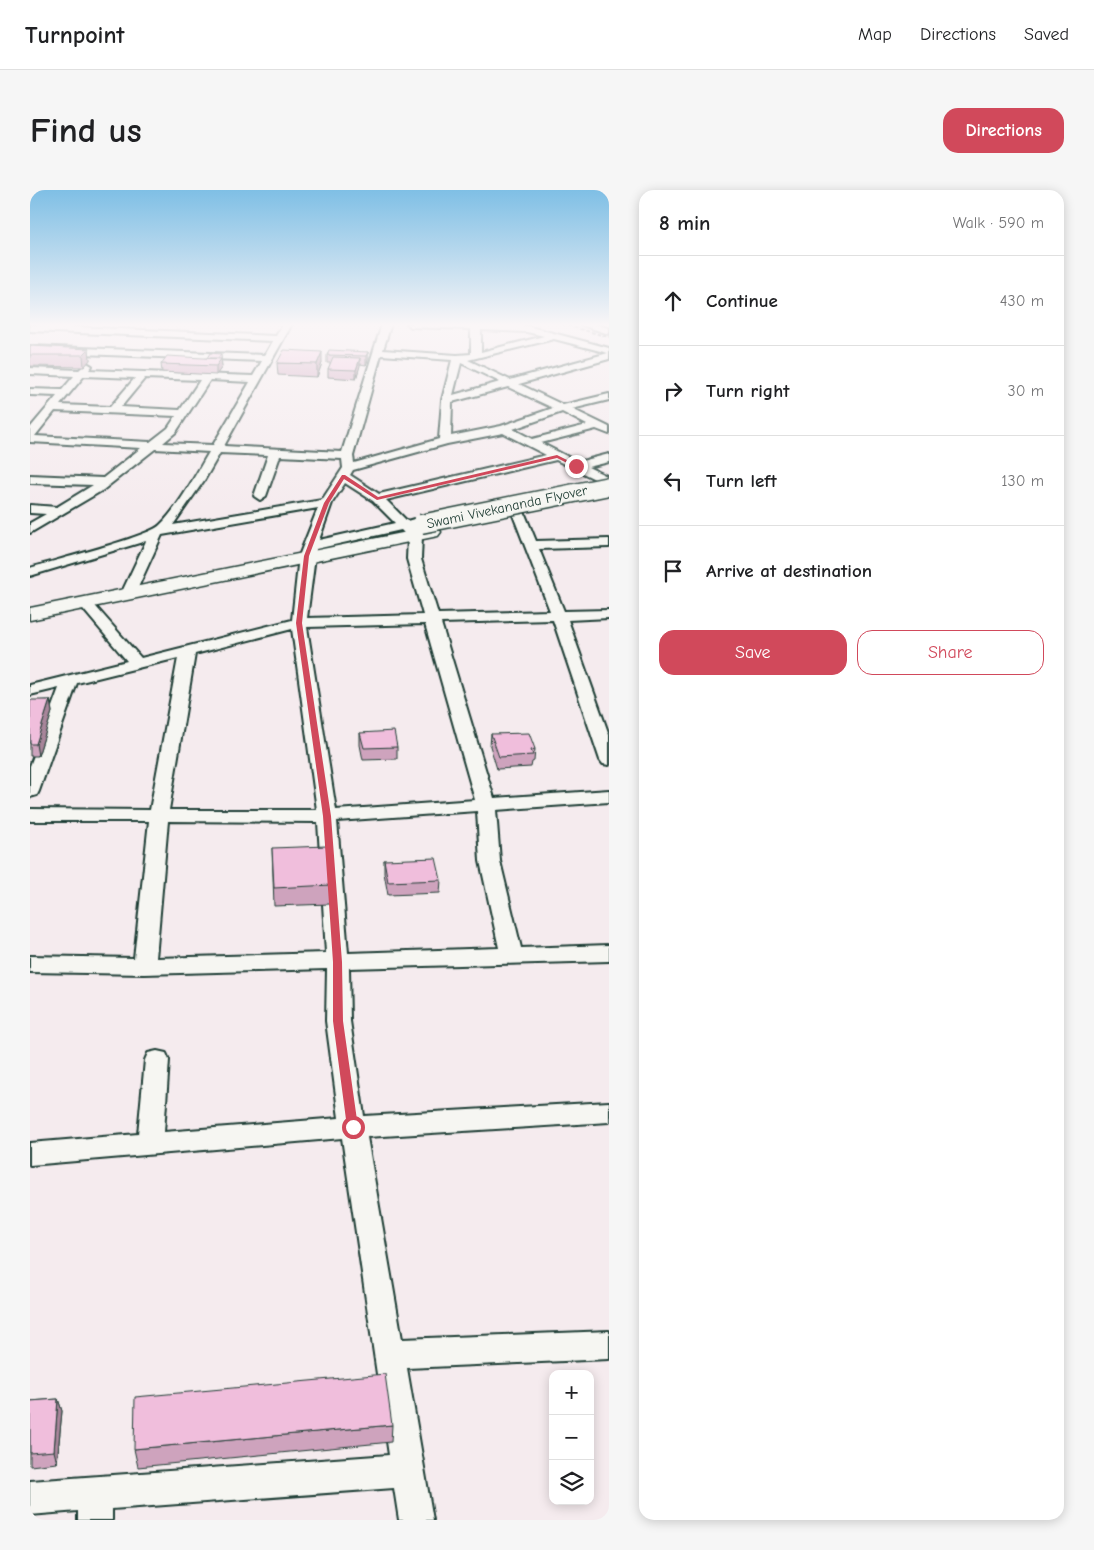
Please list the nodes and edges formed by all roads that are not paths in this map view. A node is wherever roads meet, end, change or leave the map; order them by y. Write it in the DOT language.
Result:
graph roads {
  1 [pos="69,386"];
  2 [pos="133,386"];
  3 [pos="201,386"];
  4 [pos="253,386"];
  5 [pos="368,386"];
  6 [pos="450,386"];
  7 [pos="499,386"];
  8 [pos="517,386"];
  9 [pos="30,392"];
  10 [pos="63,393"];
  11 [pos="609,397"];
  12 [pos="447,400"];
  13 [pos="54,408"];
  14 [pos="564,408"];
  15 [pos="113,410"];
  16 [pos="184,413"];
  17 [pos="598,425"];
  18 [pos="504,429"];
  19 [pos="609,431"];
  20 [pos="30,435"];
  21 [pos="30,439"];
  22 [pos="446,441"];
  23 [pos="530,443"];
  24 [pos="150,445"];
  25 [pos="216,449"];
  26 [pos="276,452"];
  27 [pos="557,456"];
  28 [pos="609,458"];
  29 [pos="346,466"];
  30 [pos="576,466"];
  31 [pos="30,478"];
  32 [pos="105,482"];
  33 [pos="609,486"];
  34 [pos="609,495"];
  35 [pos="260,496"];
  36 [pos="377,498"];
  37 [pos="514,502"];
  38 [pos="326,503"];
  39 [pos="30,509"];
  40 [pos="60,511"];
  41 [pos="30,529"];
  42 [pos="161,531"];
  43 [pos="411,531"];
  44 [pos="609,543"];
  45 [pos="531,545"];
  46 [pos="308,551"];
  47 [pos="30,572"];
  48 [pos="128,594"];
  49 [pos="85,603"];
  50 [pos="30,614"];
  51 [pos="609,614"];
  52 [pos="559,616"];
  53 [pos="431,620"];
  54 [pos="299,623"];
  55 [pos="187,652"];
  56 [pos="138,664"];
  57 [pos="70,681"];
  58 [pos="30,690"];
  59 [pos="609,760"];
  60 [pos="30,791"];
  61 [pos="609,796"];
  62 [pos="486,804"];
  63 [pos="30,815"];
  64 [pos="159,815"];
  65 [pos="327,816"];
  66 [pos="609,954"];
  67 [pos="512,957"];
  68 [pos="338,962"];
  69 [pos="30,964"];
  70 [pos="144,966"];
  71 [pos="157,1060"];
  72 [pos="608,1117"];
  73 [pos="353,1127"];
  74 [pos="150,1144"];
  75 [pos="30,1154"];
  76 [pos="609,1345"];
  77 [pos="390,1354"];
  78 [pos="409,1470"];
  79 [pos="30,1498"];
  80 [pos="95,1507"];
  81 [pos="416,1520"];
  1 -- 10 [label="street"];
  2 -- 15 [label="street"];
  3 -- 16 [label="street"];
  4 -- 25 [label="street"];
  5 -- 29 [label="street"];
  6 -- 12 [label="street"];
  7 -- 12 [label="street"];
  8 -- 14 [label="street"];
  9 -- 10 [label="street"];
  10 -- 13 [label="street"];
  11 -- 14 [label="street"];
  12 -- 22 [label="street"];
  13 -- 15 [label="street"];
  13 -- 20 [label="street"];
  14 -- 17 [label="street"];
  14 -- 18 [label="street"];
  15 -- 16 [label="street"];
  16 -- 24 [label="street"];
  17 -- 19 [label="street"];
  17 -- 23 [label="street"];
  18 -- 22 [label="street"];
  18 -- 23 [label="street"];
  21 -- 24 [label="street"];
  22 -- 29 [label="street"];
  23 -- 27 [label="street"];
  24 -- 25 [label="street"];
  24 -- 32 [label="street"];
  25 -- 26 [label="street"];
  25 -- 42 [label="street"];
  26 -- 29 [label="street"];
  26 -- 35 [label="street"];
  27 -- 30 [label="street"];
  27 -- 36 [label="street"];
  28 -- 30 [label="street"];
  29 -- 36 [label="street"];
  29 -- 38 [label="street"];
  30 -- 37 [label="street"];
  31 -- 32 [label="street"];
  32 -- 40 [label="street"];
  33 -- 43 [label="main road, Swami Vivekananda Flyover, bridge"];
  34 -- 43 [label="main road, Swami Vivekananda Flyover"];
  36 -- 43 [label="street"];
  37 -- 43 [label="street"];
  37 -- 45 [label="street"];
  38 -- 42 [label="street"];
  38 -- 46 [label="street"];
  39 -- 40 [label="street"];
  40 -- 41 [label="street"];
  42 -- 47 [label="street"];
  42 -- 48 [label="street"];
  43 -- 46 [label="main road"];
  43 -- 53 [label="street"];
  44 -- 45 [label="street"];
  45 -- 52 [label="street"];
  46 -- 48 [label="main road"];
  46 -- 54 [label="street"];
  48 -- 49 [label="main road"];
  49 -- 50 [label="main road"];
  49 -- 56 [label="street"];
  51 -- 52 [label="street"];
  52 -- 53 [label="street"];
  52 -- 59 [label="street"];
  53 -- 54 [label="street"];
  53 -- 62 [label="street"];
  54 -- 55 [label="street"];
  54 -- 65 [label="street"];
  55 -- 56 [label="street"];
  55 -- 64 [label="street"];
  56 -- 57 [label="street"];
  57 -- 58 [label="street"];
  57 -- 60 [label="street"];
  61 -- 62 [label="street"];
  62 -- 65 [label="street"];
  62 -- 67 [label="street"];
  63 -- 64 [label="street"];
  64 -- 65 [label="street"];
  64 -- 70 [label="street"];
  65 -- 68 [label="street"];
  66 -- 67 [label="street"];
  67 -- 68 [label="street"];
  68 -- 70 [label="street"];
  68 -- 73 [label="street"];
  69 -- 70 [label="street"];
  71 -- 74 [label="street"];
  72 -- 73 [label="street"];
  73 -- 74 [label="street"];
  73 -- 77 [label="street"];
  74 -- 75 [label="street"];
  76 -- 77 [label="street"];
  77 -- 78 [label="street"];
  78 -- 80 [label="street"];
  78 -- 81 [label="street"];
  79 -- 80 [label="street"];
}
